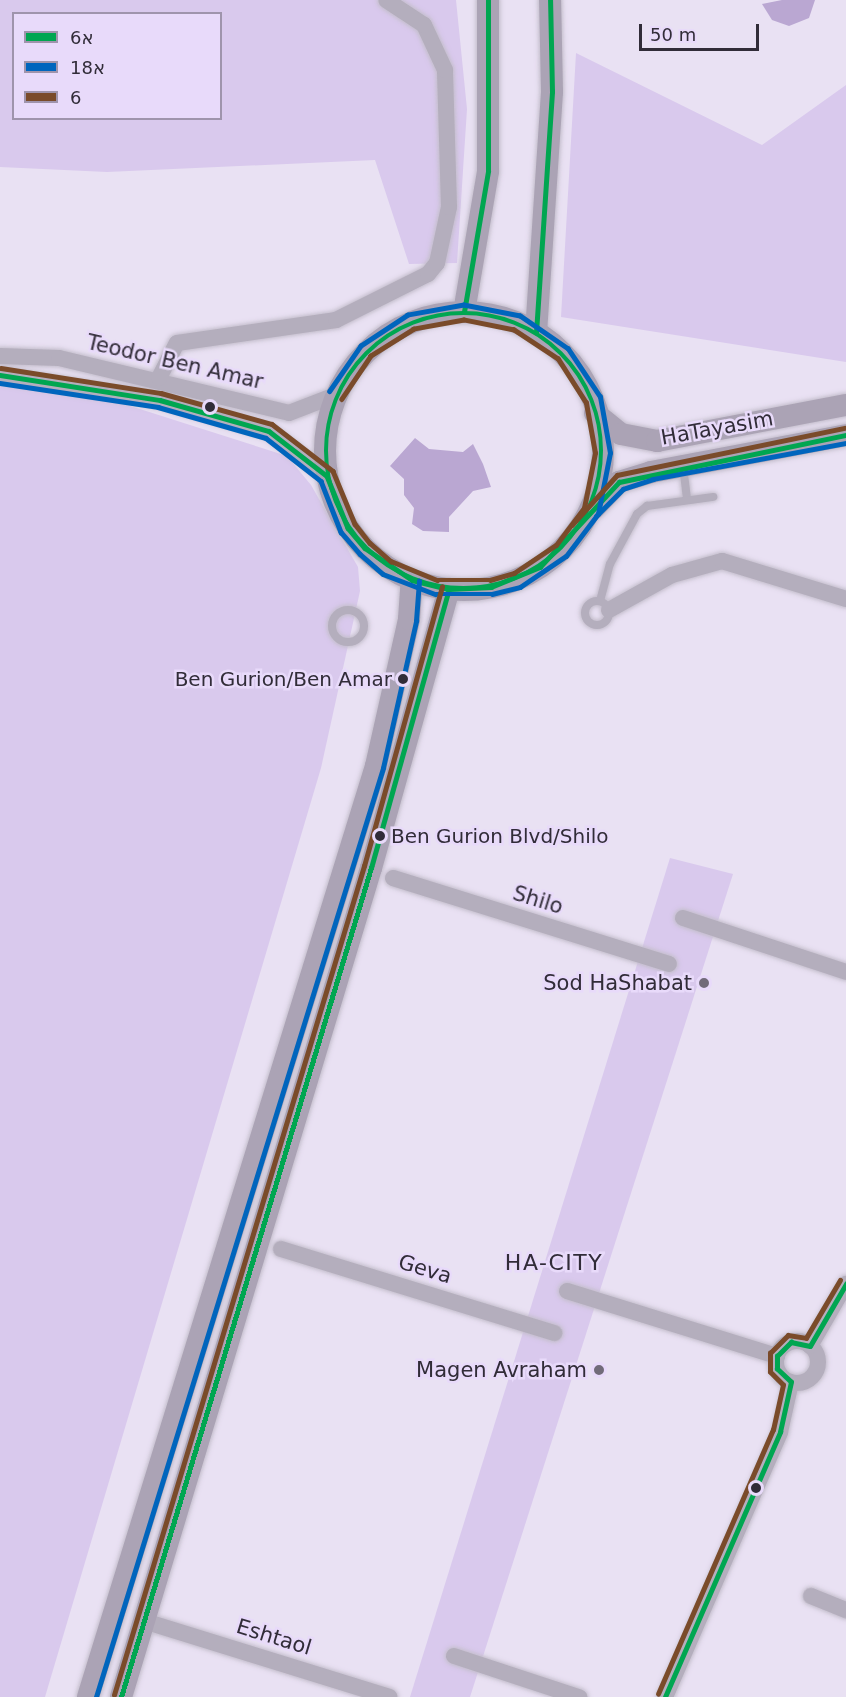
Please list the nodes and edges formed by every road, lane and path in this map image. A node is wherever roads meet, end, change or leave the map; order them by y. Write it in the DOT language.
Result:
graph roads {
  1 [pos="386,0"];
  2 [pos="488,0"];
  3 [pos="550,0"];
  4 [pos="464,312"];
  5 [pos="536,333"];
  6 [pos="0,356"];
  7 [pos="0,375"];
  8 [pos="159,378"];
  9 [pos="336,395"];
  10 [pos="846,405"];
  11 [pos="596,413"];
  12 [pos="846,435"];
  13 [pos="683,466"];
  14 [pos="327,476"];
  15 [pos="713,497"];
  16 [pos="687,500"];
  17 [pos="591,511"];
  18 [pos="412,579"];
  19 [pos="449,589"];
  20 [pos="846,599"];
  21 [pos="604,606"];
  22 [pos="393,878"];
  23 [pos="683,918"];
  24 [pos="669,964"];
  25 [pos="846,972"];
  26 [pos="281,1249"];
  27 [pos="846,1284"];
  28 [pos="567,1291"];
  29 [pos="554,1333"];
  30 [pos="810,1346"];
  31 [pos="777,1356"];
  32 [pos="790,1382"];
  33 [pos="811,1596"];
  34 [pos="846,1610"];
  35 [pos="144,1621"];
  36 [pos="454,1656"];
  37 [pos="88,1697"];
  38 [pos="121,1697"];
  39 [pos="390,1697"];
  40 [pos="579,1697"];
  41 [pos="665,1697"];
  1 -- 8 [label="street"];
  2 -- 4 [label="main road"];
  3 -- 5 [label="main road"];
  4 -- 5 [label="main road"];
  4 -- 9 [label="main road"];
  5 -- 11 [label="main road"];
  6 -- 8 [label="street, Teodor Ben Amar"];
  7 -- 14 [label="street, Teodor Ben Amar"];
  8 -- 9 [label="street, Teodor Ben Amar"];
  9 -- 14 [label="main road"];
  10 -- 11 [label="main road, HaTayasim"];
  11 -- 17 [label="main road"];
  12 -- 13 [label="main road, HaTayasim"];
  13 -- 16 [label="lane"];
  13 -- 17 [label="main road, HaTayasim"];
  14 -- 18 [label="main road"];
  15 -- 16 [label="lane"];
  16 -- 21 [label="lane"];
  17 -- 19 [label="main road"];
  18 -- 19 [label="main road"];
  18 -- 37 [label="main road"];
  19 -- 35 [label="main road"];
  20 -- 21 [label="street"];
  22 -- 24 [label="street, Shilo"];
  23 -- 25 [label="street"];
  26 -- 29 [label="street, Geva"];
  27 -- 30 [label="street"];
  28 -- 31 [label="street"];
  30 -- 31 [label="street"];
  30 -- 32 [label="street"];
  31 -- 32 [label="street"];
  32 -- 41 [label="street"];
  33 -- 34 [label="street"];
  35 -- 38 [label="main road"];
  35 -- 39 [label="street, Eshtaol"];
  36 -- 40 [label="street"];
}
